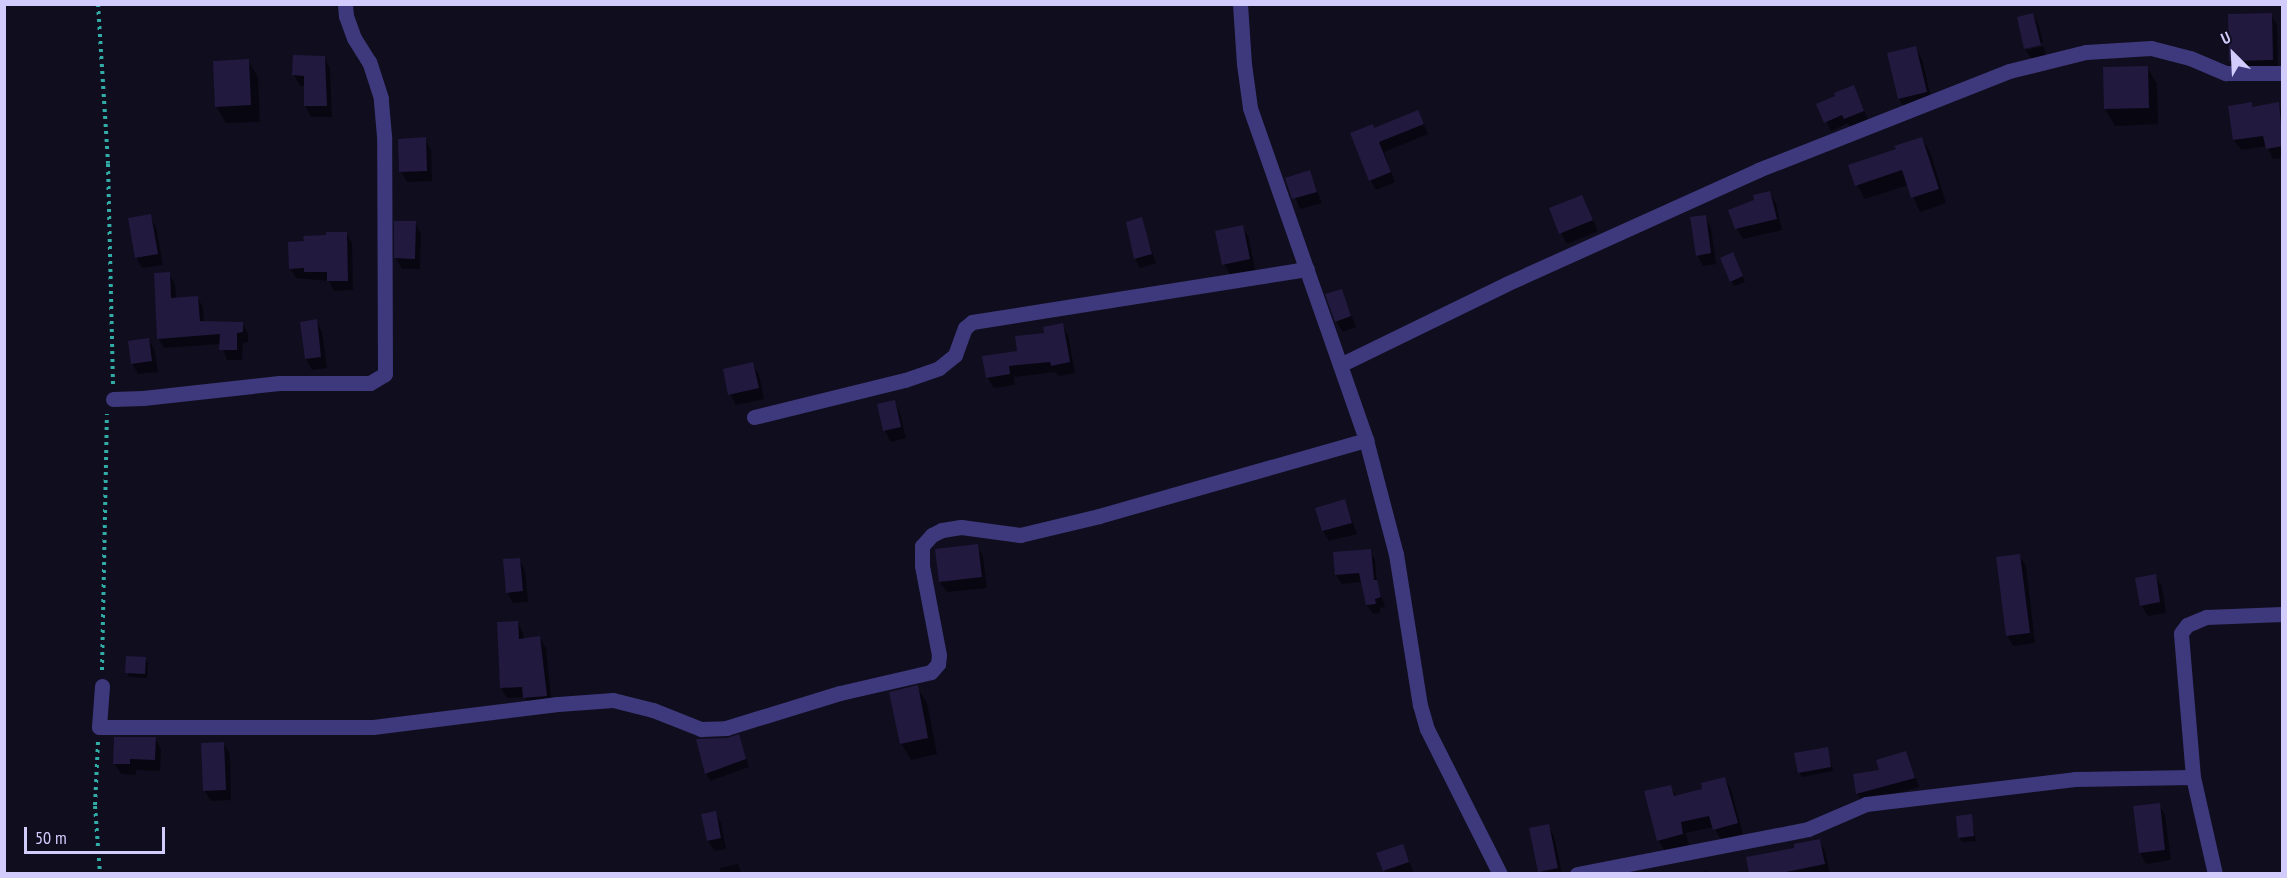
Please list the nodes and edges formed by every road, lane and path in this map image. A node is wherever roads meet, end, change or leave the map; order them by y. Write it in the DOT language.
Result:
graph roads {
  1 [pos="98,4"];
  2 [pos="345,4"];
  3 [pos="1240,4"];
  4 [pos="2283,73"];
  5 [pos="1307,269"];
  6 [pos="1340,365"];
  7 [pos="113,399"];
  8 [pos="754,417"];
  9 [pos="1366,440"];
  10 [pos="2283,614"];
  11 [pos="102,686"];
  12 [pos="99,727"];
  13 [pos="2193,777"];
  14 [pos="100,873"];
  15 [pos="1500,873"];
  16 [pos="1577,873"];
  17 [pos="2215,873"];
  1 -- 7 [label="path"];
  2 -- 7 [label="street"];
  3 -- 5 [label="street"];
  4 -- 6 [label="street"];
  5 -- 6 [label="street"];
  5 -- 8 [label="street"];
  6 -- 9 [label="street"];
  7 -- 11 [label="path"];
  9 -- 12 [label="street"];
  9 -- 15 [label="street"];
  10 -- 13 [label="street"];
  11 -- 12 [label="street"];
  12 -- 14 [label="path"];
  13 -- 16 [label="street"];
  13 -- 17 [label="street"];
}
